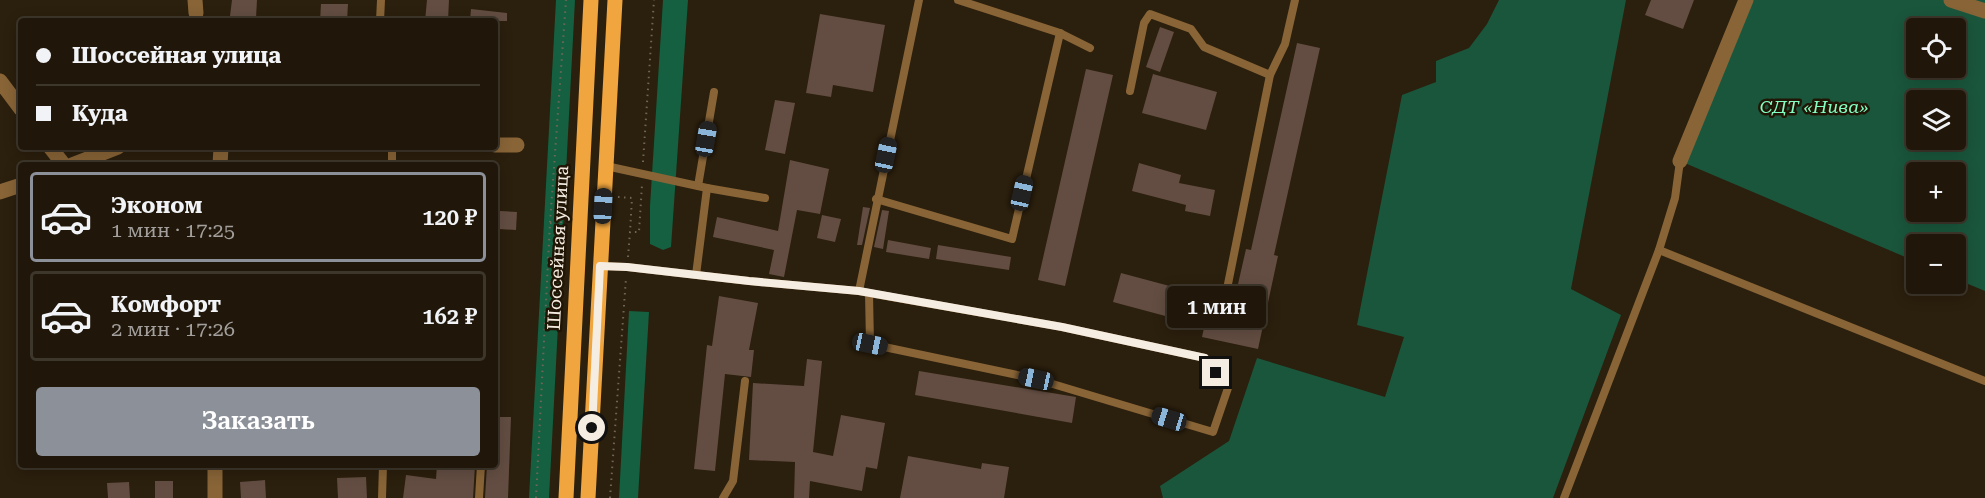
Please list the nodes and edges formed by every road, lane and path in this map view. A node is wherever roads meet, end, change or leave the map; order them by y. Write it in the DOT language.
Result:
graph roads {
  1 [pos="381,0"];
  2 [pos="566,0"];
  3 [pos="591,0"];
  4 [pos="615,0"];
  5 [pos="654,0"];
  6 [pos="919,0"];
  7 [pos="958,0"];
  8 [pos="1295,0"];
  9 [pos="1746,0"];
  10 [pos="1951,0"];
  11 [pos="1985,11"];
  12 [pos="380,18"];
  13 [pos="1060,33"];
  14 [pos="1090,48"];
  15 [pos="1270,75"];
  16 [pos="0,81"];
  17 [pos="1130,91"];
  18 [pos="714,92"];
  19 [pos="18,105"];
  20 [pos="498,145"];
  21 [pos="517,145"];
  22 [pos="52,150"];
  23 [pos="110,150"];
  24 [pos="1680,161"];
  25 [pos="62,162"];
  26 [pos="80,162"];
  27 [pos="605,166"];
  28 [pos="642,173"];
  29 [pos="18,186"];
  30 [pos="702,187"];
  31 [pos="0,192"];
  32 [pos="765,198"];
  33 [pos="876,199"];
  34 [pos="550,224"];
  35 [pos="561,224"];
  36 [pos="1659,250"];
  37 [pos="600,266"];
  38 [pos="627,267"];
  39 [pos="696,274"];
  40 [pos="1228,284"];
  41 [pos="859,291"];
  42 [pos="869,293"];
  43 [pos="745,381"];
  44 [pos="1985,381"];
  45 [pos="215,468"];
  46 [pos="383,468"];
  47 [pos="481,468"];
  48 [pos="1565,496"];
  49 [pos="214,498"];
  50 [pos="382,498"];
  51 [pos="479,498"];
  52 [pos="536,498"];
  53 [pos="566,498"];
  54 [pos="588,498"];
  55 [pos="610,498"];
  56 [pos="723,498"];
  57 [pos="1574,498"];
  1 -- 12 [label="lane"];
  2 -- 34 [label="path"];
  3 -- 53 [label="main road, Шоссейная улица"];
  4 -- 27 [label="main road"];
  5 -- 28 [label="path"];
  6 -- 33 [label="lane"];
  7 -- 13 [label="lane"];
  8 -- 15 [label="lane"];
  9 -- 24 [label="street"];
  10 -- 11 [label="street"];
  13 -- 14 [label="lane"];
  13 -- 33 [label="lane"];
  15 -- 17 [label="lane"];
  15 -- 40 [label="lane"];
  16 -- 19 [label="street"];
  18 -- 30 [label="lane"];
  20 -- 21 [label="street"];
  22 -- 25 [label="street"];
  23 -- 26 [label="street"];
  24 -- 36 [label="lane"];
  27 -- 28 [label="lane"];
  27 -- 37 [label="main road"];
  28 -- 30 [label="lane"];
  28 -- 38 [label="path"];
  29 -- 31 [label="street"];
  30 -- 32 [label="lane"];
  30 -- 39 [label="lane"];
  33 -- 41 [label="lane"];
  34 -- 35 [label="path"];
  34 -- 52 [label="path"];
  36 -- 44 [label="lane"];
  36 -- 48 [label="lane"];
  37 -- 38 [label="lane"];
  37 -- 54 [label="main road"];
  38 -- 39 [label="lane"];
  38 -- 55 [label="path"];
  39 -- 41 [label="lane"];
  41 -- 42 [label="lane"];
  42 -- 42 [label="lane"];
  43 -- 56 [label="lane"];
  45 -- 49 [label="street"];
  46 -- 50 [label="lane"];
  47 -- 51 [label="lane"];
  48 -- 57 [label="lane"];
}
